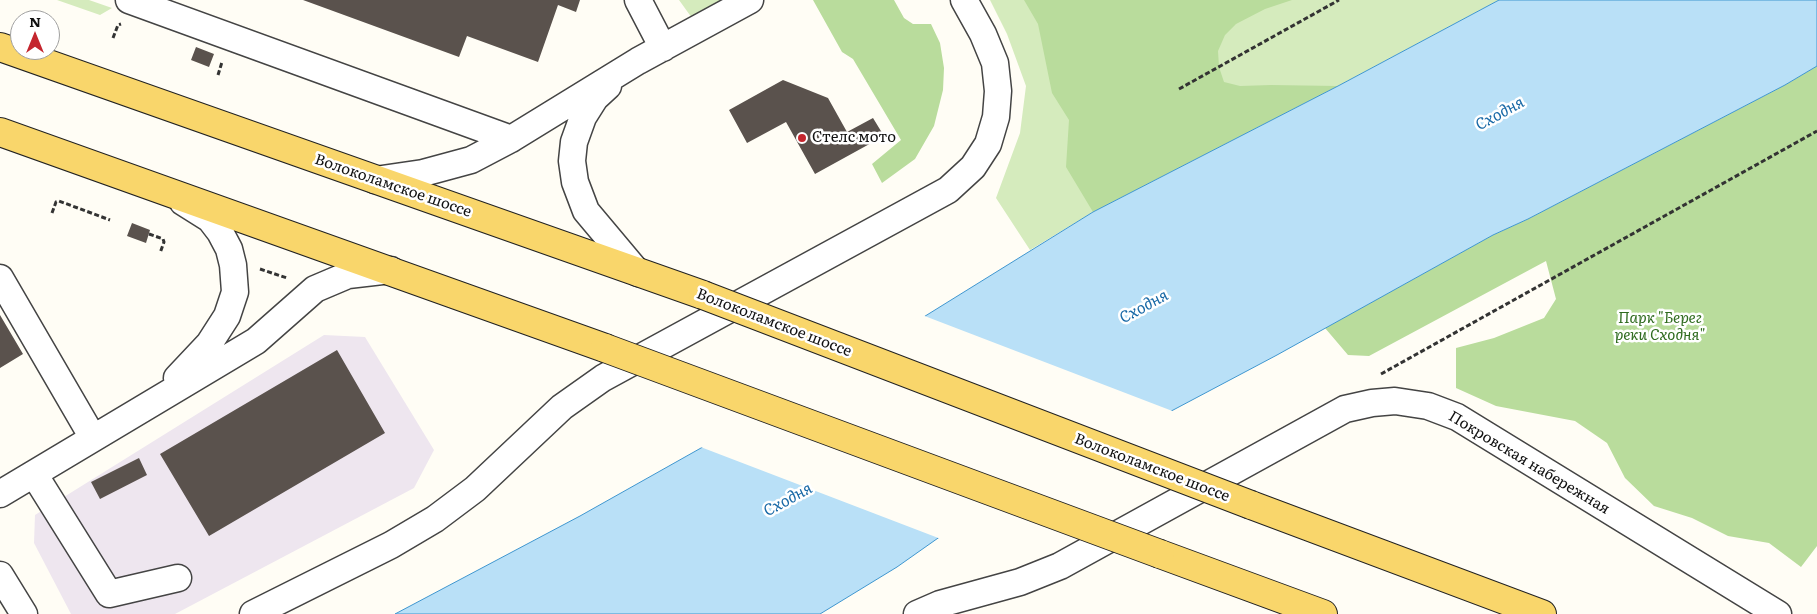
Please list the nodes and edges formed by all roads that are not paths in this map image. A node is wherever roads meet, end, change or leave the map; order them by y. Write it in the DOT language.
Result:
graph roads {
  1 [pos="130,0"];
  2 [pos="638,0"];
  3 [pos="750,0"];
  4 [pos="964,0"];
  5 [pos="0,47"];
  6 [pos="663,48"];
  7 [pos="629,67"];
  8 [pos="0,132"];
  9 [pos="511,139"];
  10 [pos="375,180"];
  11 [pos="164,191"];
  12 [pos="391,270"];
  13 [pos="638,273"];
  14 [pos="0,278"];
  15 [pos="154,402"];
  16 [pos="93,438"];
  17 [pos="34,474"];
  18 [pos="0,494"];
  19 [pos="0,575"];
  20 [pos="178,578"];
  21 [pos="24,614"];
  22 [pos="252,614"];
  23 [pos="917,614"];
  24 [pos="1322,614"];
  25 [pos="1542,614"];
  26 [pos="1778,614"];
  1 -- 9 [label="street"];
  2 -- 6 [label="street"];
  3 -- 6 [label="street"];
  4 -- 22 [label="street"];
  5 -- 10 [label="main road, Волоколамское шоссе"];
  6 -- 7 [label="street"];
  7 -- 9 [label="street"];
  7 -- 13 [label="street"];
  8 -- 11 [label="main road"];
  9 -- 10 [label="street"];
  10 -- 13 [label="main road, Волоколамское шоссе"];
  11 -- 12 [label="main road"];
  11 -- 15 [label="street"];
  12 -- 15 [label="street"];
  12 -- 24 [label="main road, bridge"];
  13 -- 25 [label="main road, Волоколамское шоссе, bridge"];
  14 -- 16 [label="street"];
  15 -- 16 [label="street"];
  16 -- 17 [label="street"];
  17 -- 18 [label="street"];
  17 -- 20 [label="street"];
  19 -- 21 [label="street"];
  23 -- 26 [label="street, Покровская набережная"];
}
